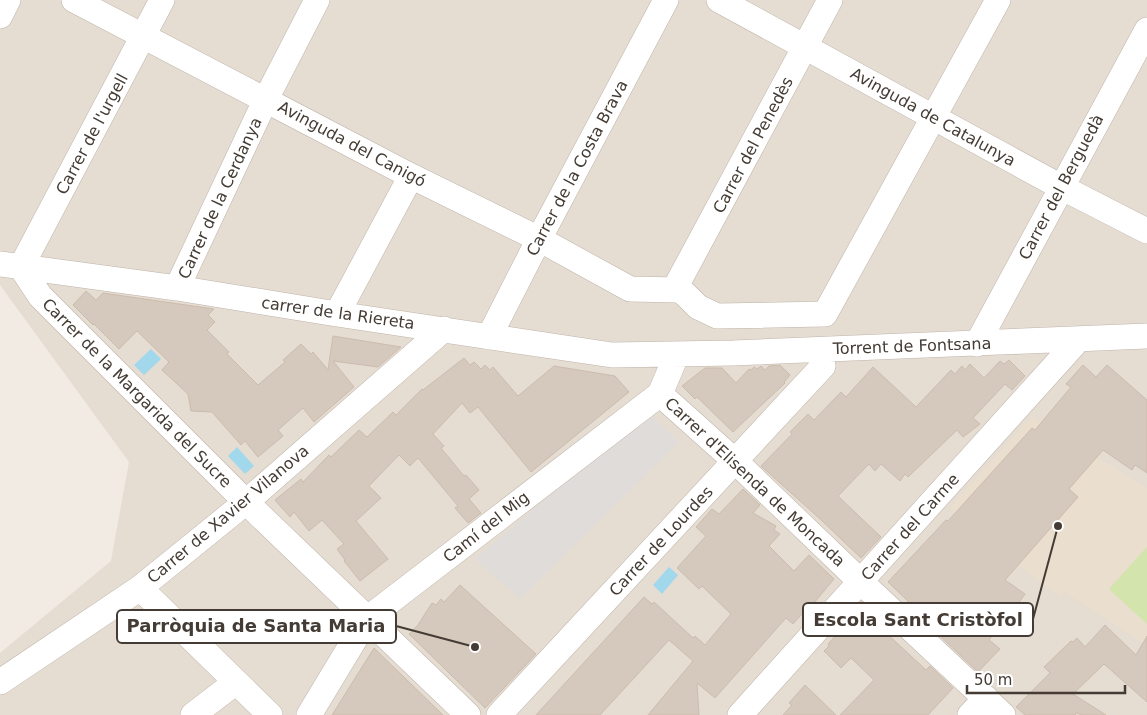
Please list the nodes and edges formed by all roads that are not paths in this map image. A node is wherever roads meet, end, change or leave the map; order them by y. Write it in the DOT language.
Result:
graph roads {
  1 [pos="8,0"];
  2 [pos="74,0"];
  3 [pos="162,0"];
  4 [pos="318,0"];
  5 [pos="666,0"];
  6 [pos="719,0"];
  7 [pos="830,0"];
  8 [pos="998,0"];
  9 [pos="0,16"];
  10 [pos="1147,30"];
  11 [pos="144,37"];
  12 [pos="805,46"];
  13 [pos="266,100"];
  14 [pos="933,117"];
  15 [pos="411,176"];
  16 [pos="1061,187"];
  17 [pos="1147,231"];
  18 [pos="538,239"];
  19 [pos="11,266"];
  20 [pos="177,288"];
  21 [pos="674,290"];
  22 [pos="337,314"];
  23 [pos="444,329"];
  24 [pos="489,336"];
  25 [pos="1147,336"];
  26 [pos="1079,339"];
  27 [pos="977,344"];
  28 [pos="677,354"];
  29 [pos="823,366"];
  30 [pos="660,394"];
  31 [pos="736,462"];
  32 [pos="246,502"];
  33 [pos="861,582"];
  34 [pos="140,588"];
  35 [pos="367,618"];
  36 [pos="0,682"];
  37 [pos="236,682"];
  38 [pos="978,706"];
  39 [pos="194,715"];
  40 [pos="270,715"];
  41 [pos="310,715"];
  42 [pos="468,715"];
  43 [pos="499,715"];
  44 [pos="740,715"];
  45 [pos="1003,715"];
  1 -- 9 [label="street"];
  2 -- 11 [label="street, Avinguda del Canigó"];
  3 -- 11 [label="street, Carrer de l'urgell"];
  4 -- 13 [label="street, Carrer de la Cerdanya"];
  5 -- 18 [label="street, Carrer de la Costa Brava"];
  6 -- 12 [label="street, Avinguda de Catalunya"];
  7 -- 12 [label="street, Carrer del Penedès"];
  8 -- 14 [label="street"];
  10 -- 16 [label="street, Carrer del Berguedà"];
  11 -- 13 [label="street, Avinguda del Canigó"];
  11 -- 19 [label="street, Carrer de l'urgell"];
  12 -- 14 [label="street, Avinguda de Catalunya"];
  12 -- 21 [label="street, Carrer del Penedès"];
  13 -- 15 [label="street, Avinguda del Canigó"];
  13 -- 20 [label="street, Carrer de la Cerdanya"];
  14 -- 16 [label="street, Avinguda de Catalunya"];
  14 -- 21 [label="street"];
  15 -- 18 [label="street, Avinguda del Canigó"];
  15 -- 22 [label="street"];
  16 -- 17 [label="street, Avinguda de Catalunya"];
  16 -- 27 [label="street, Carrer del Berguedà"];
  18 -- 21 [label="street, Avinguda del Canigó"];
  18 -- 24 [label="street, Carrer de la Costa Brava"];
  19 -- 20 [label="street, carrer de la Riereta"];
  19 -- 32 [label="street, Carrer de la Margarida del Sucre"];
  20 -- 22 [label="street, carrer de la Riereta"];
  22 -- 23 [label="street, carrer de la Riereta"];
  23 -- 24 [label="street, carrer de la Riereta"];
  23 -- 32 [label="street, Carrer de Xavier Vilanova"];
  24 -- 28 [label="street, carrer de la Riereta"];
  25 -- 26 [label="street, Torrent de Fontsana"];
  26 -- 27 [label="street, Torrent de Fontsana"];
  26 -- 33 [label="street, Carrer del Carme"];
  27 -- 28 [label="street, Torrent de Fontsana"];
  28 -- 30 [label="street, Camí del Mig"];
  29 -- 31 [label="street, Carrer de Lourdes"];
  30 -- 31 [label="street, Carrer d'Elisenda de Moncada"];
  30 -- 35 [label="street, Camí del Mig"];
  31 -- 33 [label="street, Carrer d'Elisenda de Moncada"];
  31 -- 43 [label="street, Carrer de Lourdes"];
  32 -- 34 [label="street, Carrer de Xavier Vilanova"];
  32 -- 35 [label="street, Carrer de la Margarida del Sucre"];
  33 -- 38 [label="street, Carrer d'Elisenda de Moncada"];
  33 -- 44 [label="street, Carrer del Carme"];
  34 -- 36 [label="street, Carrer de Xavier Vilanova"];
  34 -- 37 [label="street"];
  35 -- 41 [label="street, Camí del Mig"];
  35 -- 42 [label="street, Carrer de la Margarida del Sucre"];
  37 -- 39 [label="street"];
  37 -- 40 [label="street"];
  38 -- 45 [label="street, Carrer d'Elisenda de Moncada"];
}
